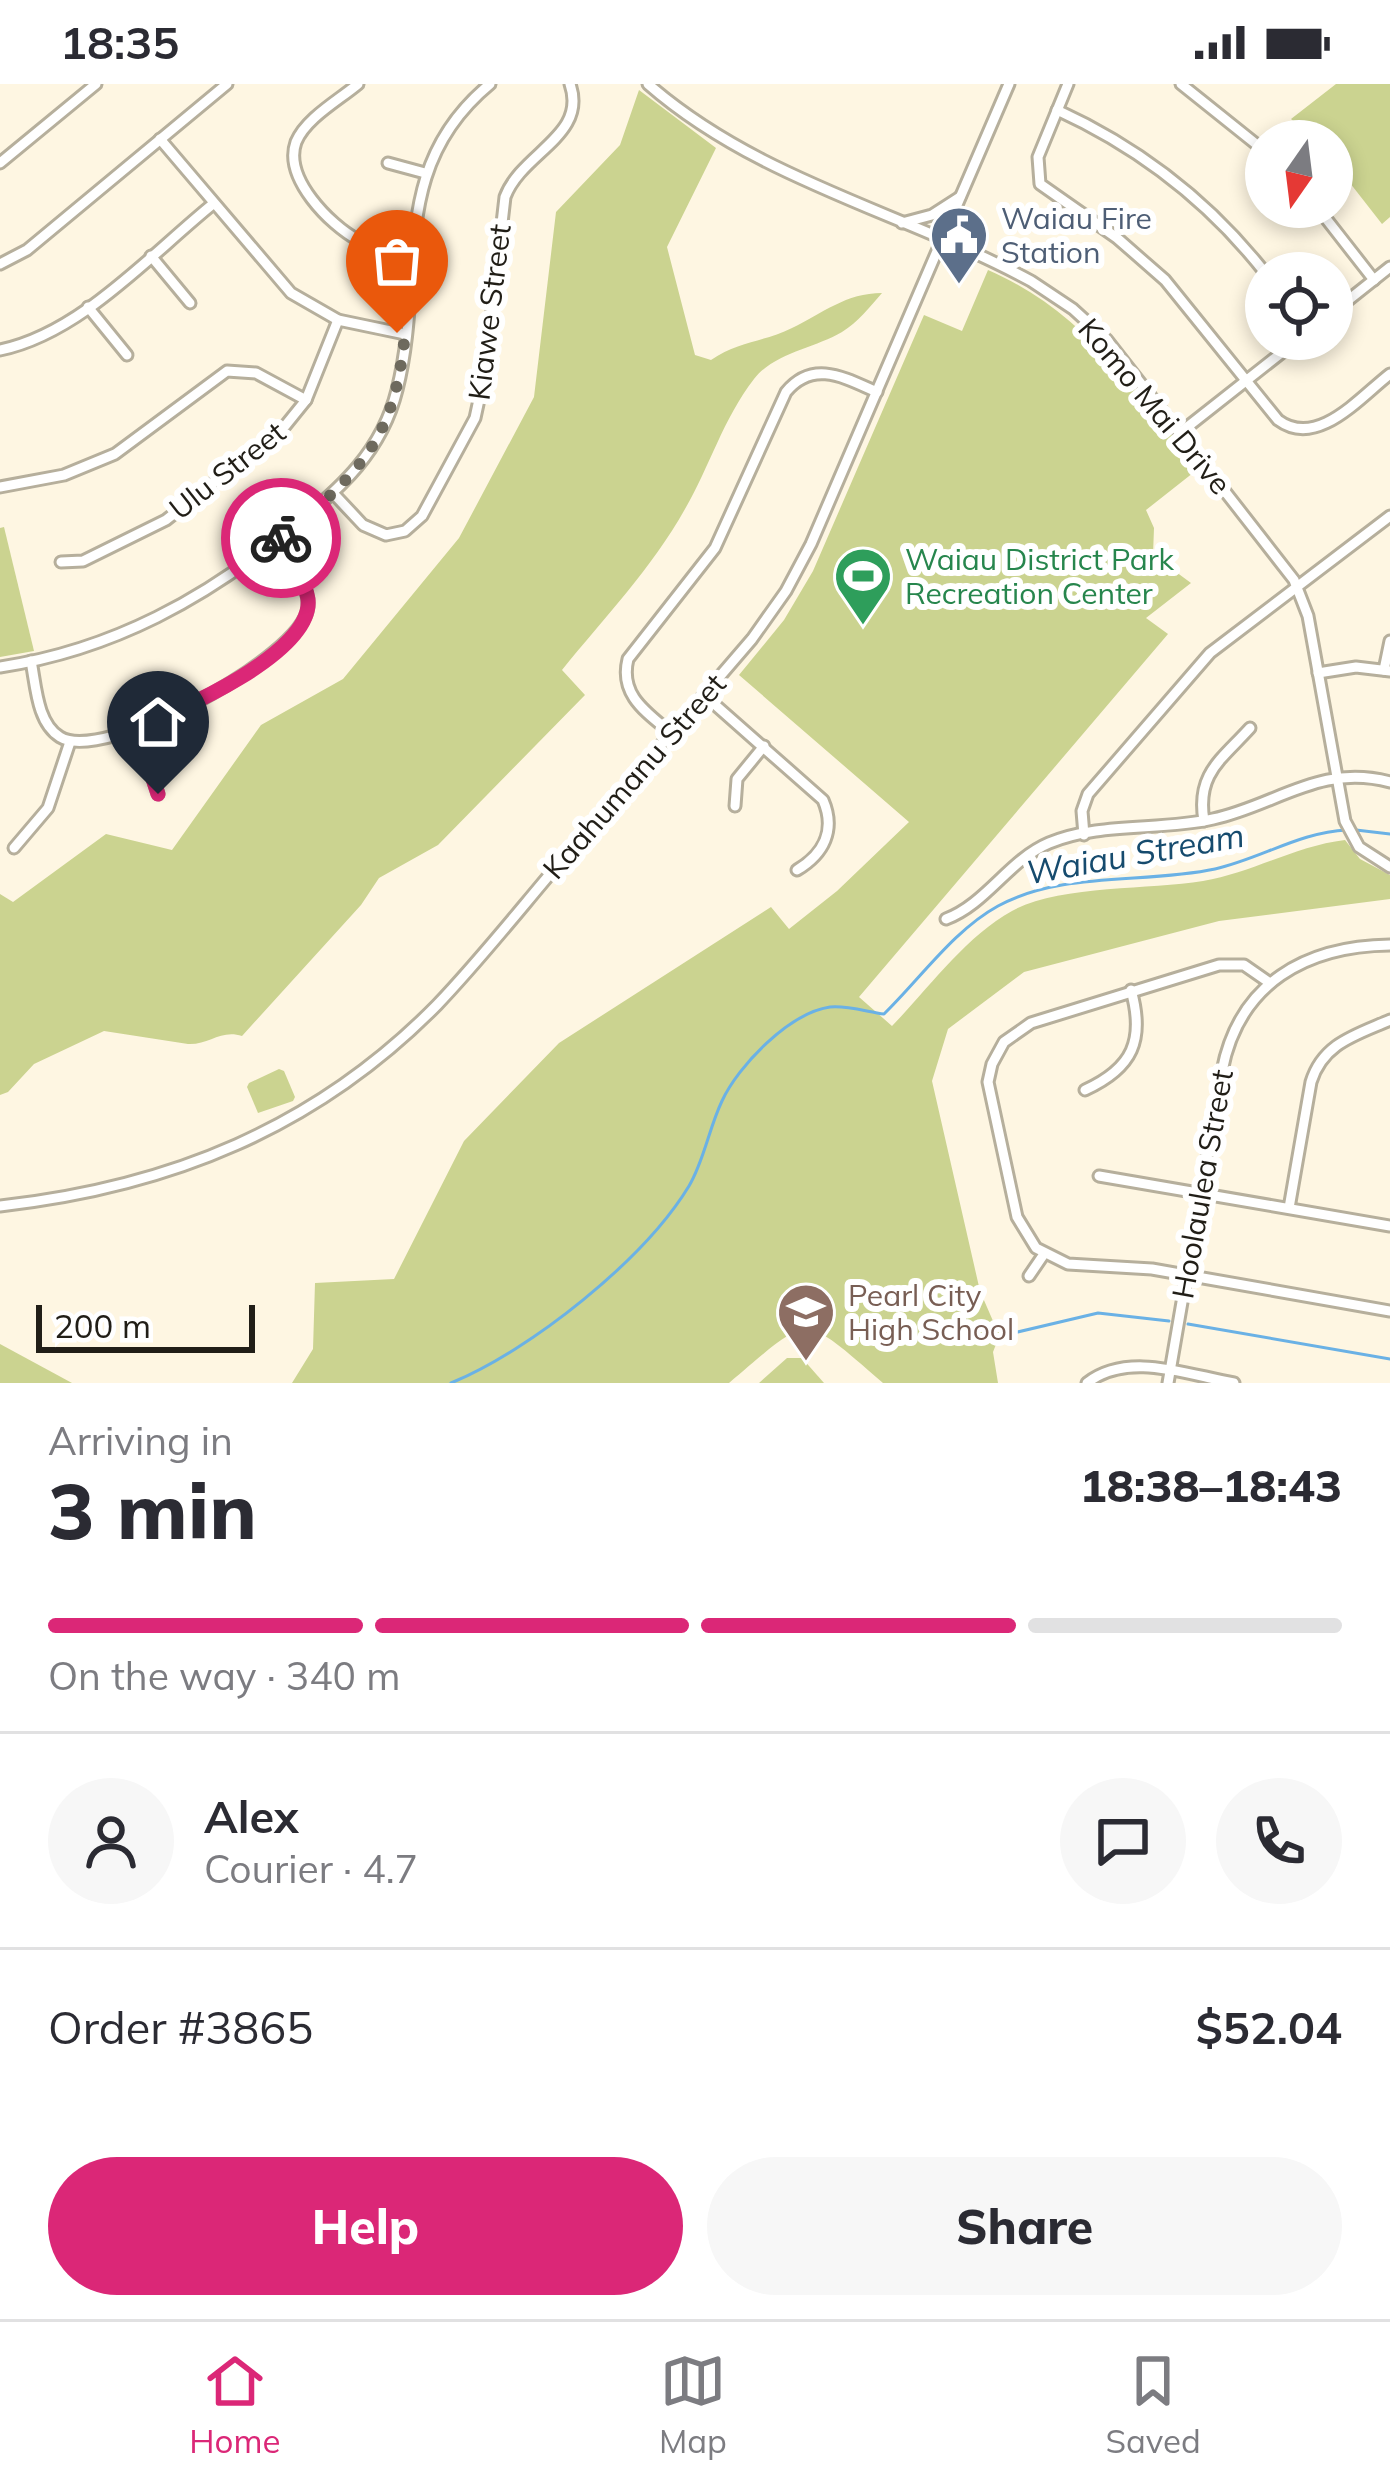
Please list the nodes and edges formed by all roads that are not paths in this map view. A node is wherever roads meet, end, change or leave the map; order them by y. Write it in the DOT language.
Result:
graph roads {
  1 [pos="96,84"];
  2 [pos="227,84"];
  3 [pos="358,84"];
  4 [pos="490,84"];
  5 [pos="570,84"];
  6 [pos="648,84"];
  7 [pos="1009,84"];
  8 [pos="1068,84"];
  9 [pos="1181,84"];
  10 [pos="1057,110"];
  11 [pos="1245,135"];
  12 [pos="160,140"];
  13 [pos="0,163"];
  14 [pos="388,164"];
  15 [pos="425,173"];
  16 [pos="960,197"];
  17 [pos="213,204"];
  18 [pos="902,223"];
  19 [pos="1333,228"];
  20 [pos="942,240"];
  21 [pos="414,252"];
  22 [pos="1247,252"];
  23 [pos="151,256"];
  24 [pos="0,264"];
  25 [pos="1390,267"];
  26 [pos="1374,280"];
  27 [pos="1353,296"];
  28 [pos="190,303"];
  29 [pos="88,307"];
  30 [pos="338,320"];
  31 [pos="405,334"];
  32 [pos="0,350"];
  33 [pos="127,355"];
  34 [pos="1272,360"];
  35 [pos="1390,374"];
  36 [pos="1246,381"];
  37 [pos="877,392"];
  38 [pos="306,400"];
  39 [pos="1181,432"];
  40 [pos="0,487"];
  41 [pos="334,494"];
  42 [pos="1390,516"];
  43 [pos="272,545"];
  44 [pos="61,562"];
  45 [pos="1298,588"];
  46 [pos="1390,641"];
  47 [pos="32,662"];
  48 [pos="0,667"];
  49 [pos="1387,670"];
  50 [pos="1318,673"];
  51 [pos="704,695"];
  52 [pos="136,727"];
  53 [pos="1250,728"];
  54 [pos="671,733"];
  55 [pos="70,742"];
  56 [pos="764,746"];
  57 [pos="1337,779"];
  58 [pos="1390,782"];
  59 [pos="158,794"];
  60 [pos="735,806"];
  61 [pos="1204,821"];
  62 [pos="1084,835"];
  63 [pos="14,848"];
  64 [pos="1390,867"];
  65 [pos="796,870"];
  66 [pos="946,919"];
  67 [pos="1390,946"];
  68 [pos="1270,983"];
  69 [pos="1131,990"];
  70 [pos="1390,1020"];
  71 [pos="1085,1090"];
  72 [pos="1099,1175"];
  73 [pos="1201,1193"];
  74 [pos="0,1206"];
  75 [pos="1289,1208"];
  76 [pos="1390,1226"];
  77 [pos="1044,1254"];
  78 [pos="1186,1275"];
  79 [pos="1029,1276"];
  80 [pos="1390,1311"];
  81 [pos="1169,1377"];
  82 [pos="1088,1383"];
  83 [pos="1234,1383"];
  1 -- 13 [label="street"];
  2 -- 12 [label="street"];
  3 -- 21 [label="street"];
  4 -- 15 [label="street"];
  5 -- 41 [label="street, Kiawe Street"];
  6 -- 18 [label="street, Komo Mai Drive"];
  7 -- 16 [label="street, Kaahumanu Street"];
  8 -- 10 [label="street"];
  9 -- 11 [label="street"];
  10 -- 22 [label="street"];
  10 -- 36 [label="street"];
  12 -- 17 [label="street"];
  12 -- 24 [label="street"];
  14 -- 15 [label="street"];
  15 -- 21 [label="street"];
  16 -- 18 [label="street"];
  16 -- 20 [label="street, Kaahumanu Street"];
  17 -- 23 [label="street"];
  17 -- 30 [label="street"];
  18 -- 20 [label="street, Komo Mai Drive"];
  19 -- 26 [label="street"];
  20 -- 37 [label="street, Kaahumanu Street"];
  20 -- 39 [label="street, Komo Mai Drive"];
  21 -- 31 [label="street"];
  23 -- 28 [label="street"];
  23 -- 29 [label="street"];
  25 -- 26 [label="street"];
  26 -- 27 [label="street"];
  29 -- 32 [label="street"];
  29 -- 33 [label="street"];
  30 -- 31 [label="street"];
  30 -- 38 [label="street, Ulu Street"];
  31 -- 41 [label="street"];
  34 -- 36 [label="street"];
  35 -- 36 [label="street"];
  36 -- 39 [label="street"];
  37 -- 51 [label="street, Kaahumanu Street"];
  37 -- 54 [label="street"];
  38 -- 40 [label="street"];
  38 -- 44 [label="street, Ulu Street"];
  39 -- 45 [label="street, Komo Mai Drive"];
  41 -- 43 [label="street"];
  42 -- 45 [label="street"];
  43 -- 47 [label="street"];
  43 -- 52 [label="street"];
  45 -- 50 [label="street, Komo Mai Drive"];
  45 -- 62 [label="street"];
  46 -- 49 [label="street"];
  47 -- 48 [label="street"];
  47 -- 55 [label="street"];
  49 -- 50 [label="street"];
  50 -- 57 [label="street, Komo Mai Drive"];
  51 -- 54 [label="street, Kaahumanu Street"];
  51 -- 56 [label="street"];
  52 -- 55 [label="street"];
  52 -- 59 [label="street"];
  53 -- 61 [label="street"];
  54 -- 74 [label="street, Kaahumanu Street"];
  55 -- 63 [label="street"];
  56 -- 60 [label="street"];
  56 -- 65 [label="street"];
  57 -- 58 [label="street"];
  57 -- 61 [label="street"];
  57 -- 64 [label="street, Komo Mai Drive"];
  61 -- 62 [label="street"];
  62 -- 66 [label="street"];
  67 -- 68 [label="street, Hoolaulea Street"];
  68 -- 69 [label="street"];
  68 -- 73 [label="street, Hoolaulea Street"];
  69 -- 71 [label="street"];
  69 -- 77 [label="street"];
  70 -- 75 [label="street"];
  72 -- 73 [label="street"];
  73 -- 75 [label="street"];
  73 -- 78 [label="street, Hoolaulea Street"];
  75 -- 76 [label="street"];
  77 -- 78 [label="street"];
  77 -- 79 [label="street"];
  78 -- 80 [label="street"];
  78 -- 81 [label="street, Hoolaulea Street"];
  81 -- 82 [label="street"];
  81 -- 83 [label="street"];
}
